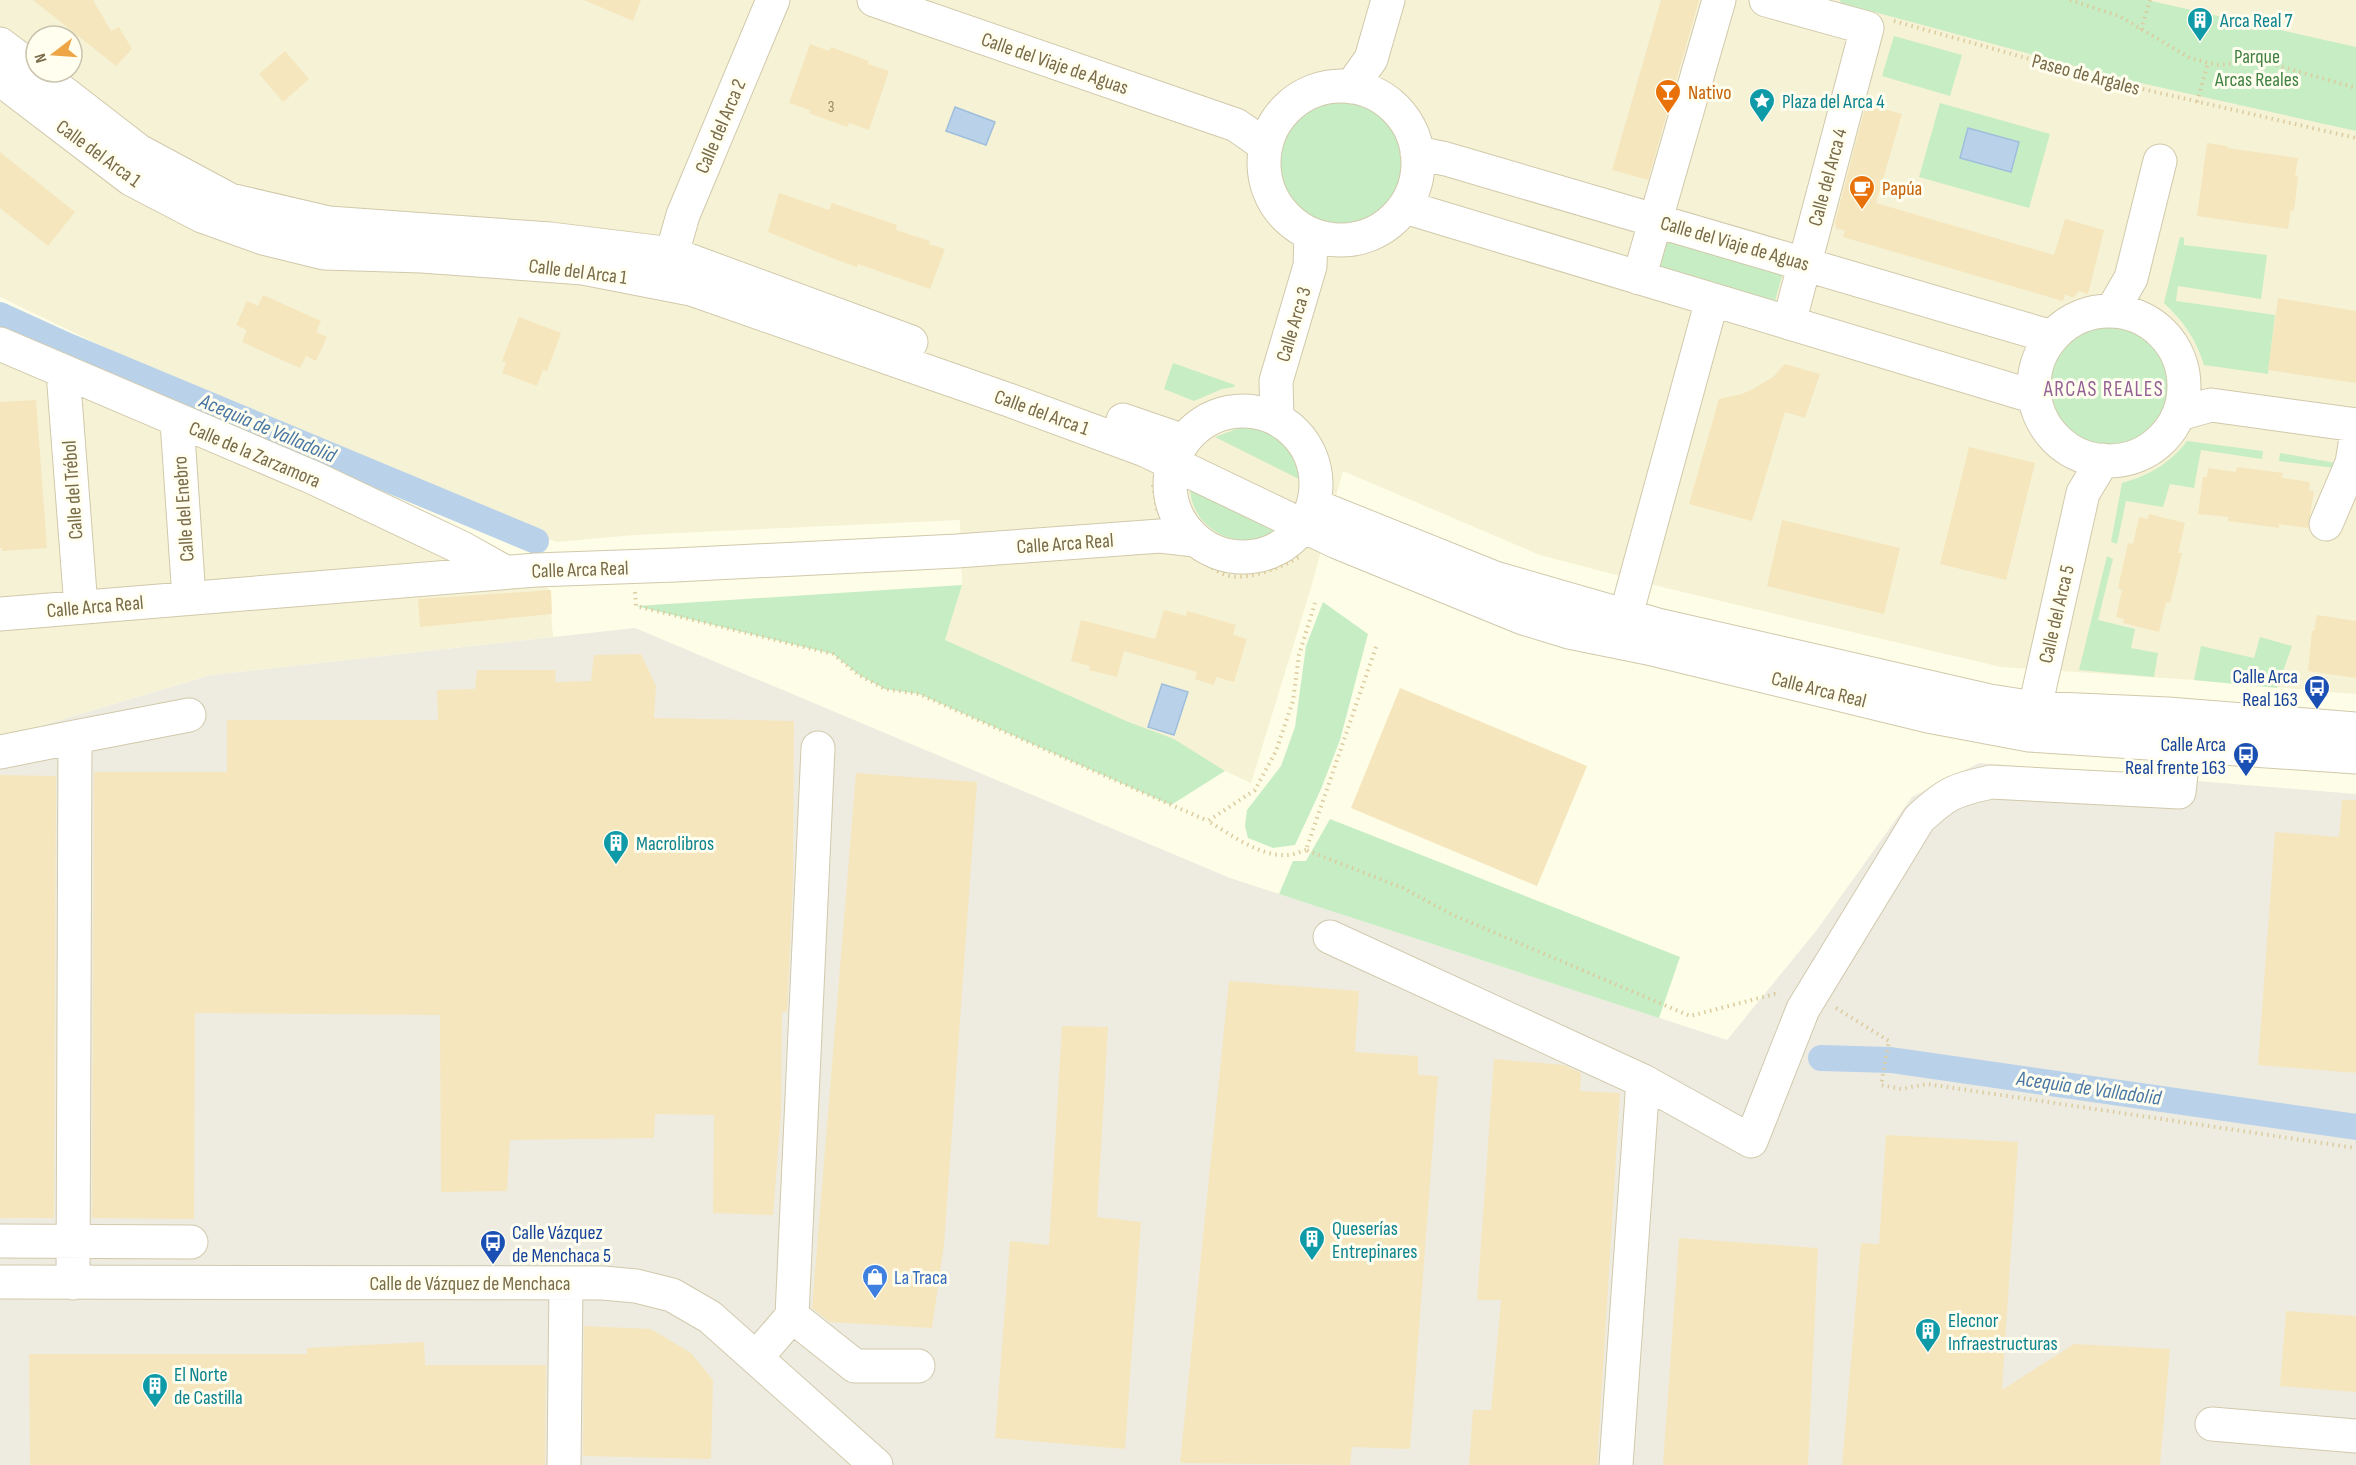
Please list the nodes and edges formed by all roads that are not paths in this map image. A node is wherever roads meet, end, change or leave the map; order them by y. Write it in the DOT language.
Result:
graph roads {
  1 [pos="773,0"];
  2 [pos="874,0"];
  3 [pos="1388,0"];
  4 [pos="1719,0"];
  5 [pos="1766,0"];
  6 [pos="0,44"];
  7 [pos="24,63"];
  8 [pos="0,80"];
  9 [pos="52,84"];
  10 [pos="1363,90"];
  11 [pos="1269,136"];
  12 [pos="1417,153"];
  13 [pos="2160,161"];
  14 [pos="1405,207"];
  15 [pos="1656,220"];
  16 [pos="1320,237"];
  17 [pos="672,254"];
  18 [pos="1804,263"];
  19 [pos="1639,278"];
  20 [pos="1712,300"];
  21 [pos="2123,312"];
  22 [pos="1789,323"];
  23 [pos="2052,337"];
  24 [pos="0,344"];
  25 [pos="63,372"];
  26 [pos="2036,397"];
  27 [pos="2191,403"];
  28 [pos="1266,415"];
  29 [pos="177,421"];
  30 [pos="2356,425"];
  31 [pos="2356,438"];
  32 [pos="1178,453"];
  33 [pos="2091,457"];
  34 [pos="1308,516"];
  35 [pos="2326,524"];
  36 [pos="1179,533"];
  37 [pos="505,572"];
  38 [pos="189,598"];
  39 [pos="81,608"];
  40 [pos="0,614"];
  41 [pos="1626,615"];
  42 [pos="189,715"];
  43 [pos="2032,722"];
  44 [pos="2356,729"];
  45 [pos="75,737"];
  46 [pos="2184,746"];
  47 [pos="818,748"];
  48 [pos="0,752"];
  49 [pos="2356,757"];
  50 [pos="1330,937"];
  51 [pos="1643,1081"];
  52 [pos="0,1241"];
  53 [pos="73,1242"];
  54 [pos="191,1242"];
  55 [pos="0,1282"];
  56 [pos="73,1282"];
  57 [pos="566,1283"];
  58 [pos="792,1316"];
  59 [pos="756,1358"];
  60 [pos="918,1366"];
  61 [pos="2212,1424"];
  62 [pos="2356,1436"];
  63 [pos="564,1465"];
  64 [pos="876,1465"];
  65 [pos="1616,1465"];
  1 -- 17 [label="street, Calle del Arca 2"];
  2 -- 11 [label="street, Calle del Viaje de Aguas"];
  3 -- 10 [label="street"];
  4 -- 15 [label="street"];
  5 -- 18 [label="street, Calle del Arca 4"];
  6 -- 7 [label="street, Calle del Arca 1"];
  8 -- 32 [label="street, Calle del Arca 1"];
  9 -- 17 [label="street, Calle del Arca 1"];
  10 -- 11 [label="street"];
  10 -- 12 [label="street"];
  11 -- 16 [label="street"];
  12 -- 14 [label="street"];
  12 -- 15 [label="street, Calle del Viaje de Aguas"];
  13 -- 21 [label="street"];
  14 -- 16 [label="street"];
  14 -- 19 [label="street"];
  15 -- 18 [label="street, Calle del Viaje de Aguas"];
  15 -- 19 [label="street"];
  16 -- 28 [label="street, Calle Arca 3"];
  17 -- 32 [label="street, Calle del Arca 1"];
  18 -- 22 [label="street, Calle del Arca 4"];
  18 -- 23 [label="street, Calle del Viaje de Aguas"];
  19 -- 20 [label="street"];
  20 -- 22 [label="street"];
  20 -- 41 [label="street"];
  21 -- 23 [label="street"];
  21 -- 27 [label="street"];
  22 -- 26 [label="street"];
  23 -- 26 [label="street"];
  24 -- 25 [label="street, Calle de la Zarzamora"];
  25 -- 29 [label="street, Calle de la Zarzamora"];
  25 -- 39 [label="street, Calle del Trébol"];
  26 -- 33 [label="street"];
  27 -- 30 [label="street"];
  27 -- 33 [label="street"];
  28 -- 32 [label="street"];
  28 -- 34 [label="street"];
  29 -- 37 [label="street, Calle de la Zarzamora"];
  29 -- 38 [label="street, Calle del Enebro"];
  31 -- 35 [label="street"];
  32 -- 34 [label="street, Calle Arca Real"];
  32 -- 36 [label="street"];
  33 -- 43 [label="street, Calle del Arca 5"];
  34 -- 36 [label="street"];
  34 -- 41 [label="street, Calle Arca Real"];
  34 -- 43 [label="street, Calle Arca Real"];
  36 -- 37 [label="street, Calle Arca Real"];
  37 -- 38 [label="street, Calle Arca Real"];
  38 -- 39 [label="street, Calle Arca Real"];
  39 -- 40 [label="street, Calle Arca Real"];
  41 -- 43 [label="street, Calle Arca Real"];
  42 -- 45 [label="street"];
  43 -- 44 [label="street, Calle Arca Real"];
  43 -- 46 [label="street, Calle Arca Real"];
  45 -- 48 [label="street"];
  45 -- 53 [label="street"];
  46 -- 49 [label="street, Calle Arca Real"];
  46 -- 51 [label="street"];
  47 -- 58 [label="street"];
  50 -- 51 [label="street"];
  51 -- 65 [label="street"];
  52 -- 53 [label="street"];
  53 -- 54 [label="street"];
  53 -- 56 [label="street"];
  55 -- 56 [label="street, Calle de Vázquez de Menchaca"];
  56 -- 57 [label="street, Calle de Vázquez de Menchaca"];
  57 -- 59 [label="street, Calle de Vázquez de Menchaca"];
  57 -- 63 [label="street"];
  58 -- 59 [label="street"];
  58 -- 60 [label="street"];
  59 -- 64 [label="street, Calle de Vázquez de Menchaca"];
  61 -- 62 [label="street"];
}
